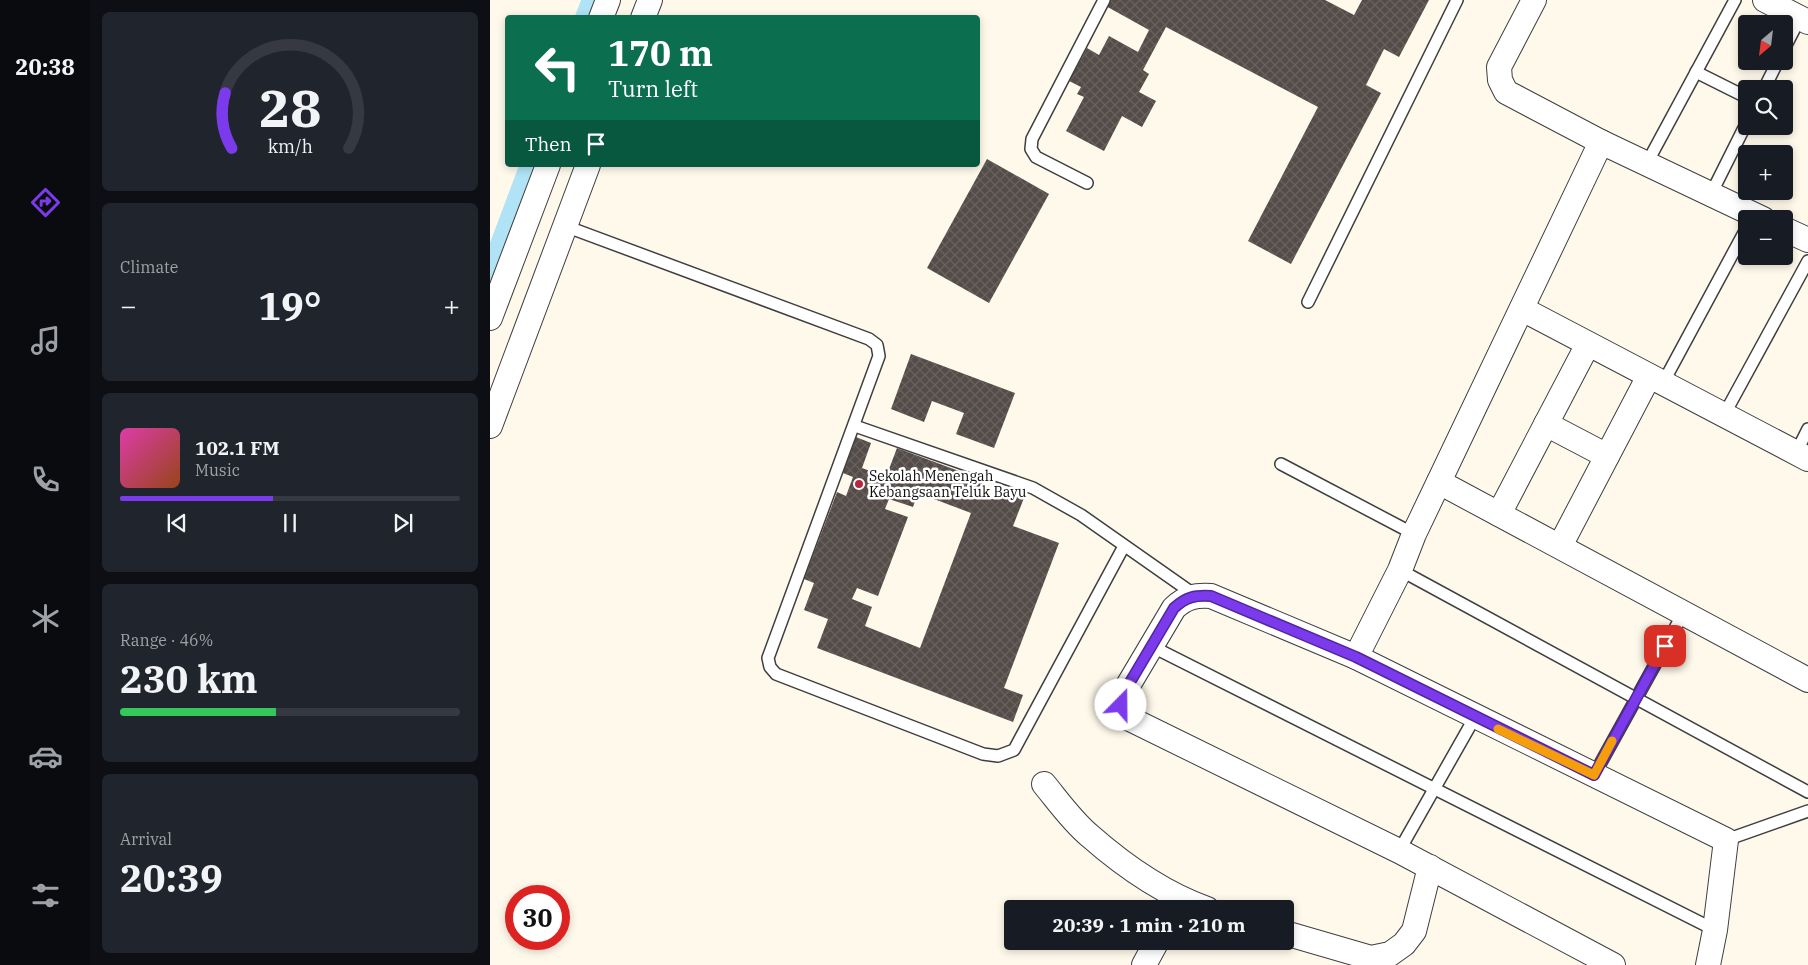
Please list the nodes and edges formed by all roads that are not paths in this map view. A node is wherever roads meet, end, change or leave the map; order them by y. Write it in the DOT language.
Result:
graph roads {
  1 [pos="608,0"];
  2 [pos="650,0"];
  3 [pos="1104,0"];
  4 [pos="1457,0"];
  5 [pos="1534,0"];
  6 [pos="1735,0"];
  7 [pos="1765,0"];
  8 [pos="602,15"];
  9 [pos="644,15"];
  10 [pos="1804,20"];
  11 [pos="1793,36"];
  12 [pos="1696,72"];
  13 [pos="1738,93"];
  14 [pos="1740,135"];
  15 [pos="1601,142"];
  16 [pos="1647,163"];
  17 [pos="547,167"];
  18 [pos="587,167"];
  19 [pos="1087,183"];
  20 [pos="1711,194"];
  21 [pos="1738,210"];
  22 [pos="565,226"];
  23 [pos="1793,233"];
  24 [pos="1808,240"];
  25 [pos="1738,246"];
  26 [pos="1808,261"];
  27 [pos="1308,302"];
  28 [pos="1522,309"];
  29 [pos="490,318"];
  30 [pos="1588,344"];
  31 [pos="1656,379"];
  32 [pos="1724,415"];
  33 [pos="1546,424"];
  34 [pos="490,426"];
  35 [pos="855,426"];
  36 [pos="1808,429"];
  37 [pos="1607,456"];
  38 [pos="1802,456"];
  39 [pos="1281,464"];
  40 [pos="1439,482"];
  41 [pos="1499,514"];
  42 [pos="1414,534"];
  43 [pos="1124,546"];
  44 [pos="1560,546"];
  45 [pos="1400,570"];
  46 [pos="1195,595"];
  47 [pos="1684,612"];
  48 [pos="1153,647"];
  49 [pos="1356,657"];
  50 [pos="1808,680"];
  51 [pos="1635,698"];
  52 [pos="1475,717"];
  53 [pos="1594,775"];
  54 [pos="1044,784"];
  55 [pos="1434,789"];
  56 [pos="1808,792"];
  57 [pos="1808,811"];
  58 [pos="1726,840"];
  59 [pos="1399,851"];
  60 [pos="1430,867"];
  61 [pos="1173,900"];
  62 [pos="1715,930"];
  63 [pos="1294,936"];
  64 [pos="1152,950"];
  65 [pos="1370,962"];
  66 [pos="1144,965"];
  67 [pos="1613,965"];
  68 [pos="1708,965"];
  1 -- 8 [label="street"];
  2 -- 9 [label="street"];
  3 -- 19 [label="lane"];
  4 -- 27 [label="lane"];
  5 -- 15 [label="street"];
  6 -- 12 [label="lane"];
  7 -- 10 [label="street"];
  10 -- 11 [label="lane"];
  12 -- 13 [label="lane"];
  12 -- 16 [label="lane"];
  14 -- 20 [label="lane"];
  15 -- 16 [label="street"];
  15 -- 28 [label="street"];
  16 -- 20 [label="street"];
  17 -- 29 [label="street"];
  18 -- 22 [label="street"];
  20 -- 21 [label="street"];
  22 -- 34 [label="street"];
  22 -- 35 [label="lane"];
  23 -- 24 [label="street"];
  25 -- 31 [label="lane"];
  26 -- 32 [label="lane"];
  28 -- 30 [label="street"];
  28 -- 40 [label="street"];
  30 -- 31 [label="street"];
  30 -- 33 [label="street"];
  31 -- 32 [label="street"];
  31 -- 37 [label="street"];
  32 -- 38 [label="street"];
  33 -- 37 [label="street"];
  33 -- 41 [label="street"];
  35 -- 43 [label="lane"];
  35 -- 43 [label="lane"];
  36 -- 38 [label="lane"];
  37 -- 44 [label="street"];
  39 -- 42 [label="lane"];
  40 -- 41 [label="street"];
  40 -- 42 [label="street"];
  41 -- 44 [label="street"];
  42 -- 45 [label="street"];
  43 -- 46 [label="lane"];
  44 -- 47 [label="street"];
  45 -- 49 [label="street"];
  45 -- 51 [label="lane"];
  46 -- 48 [label="street"];
  46 -- 49 [label="street"];
  47 -- 50 [label="street"];
  47 -- 51 [label="lane"];
  48 -- 55 [label="lane"];
  48 -- 59 [label="street"];
  49 -- 52 [label="street"];
  51 -- 53 [label="lane"];
  51 -- 56 [label="lane"];
  52 -- 53 [label="street"];
  52 -- 55 [label="lane"];
  53 -- 58 [label="street"];
  54 -- 61 [label="street"];
  55 -- 59 [label="lane"];
  55 -- 62 [label="lane"];
  57 -- 58 [label="lane"];
  58 -- 62 [label="street"];
  59 -- 60 [label="street"];
  60 -- 65 [label="street"];
  60 -- 67 [label="street"];
  62 -- 68 [label="street"];
  63 -- 65 [label="street"];
  64 -- 66 [label="street"];
}
